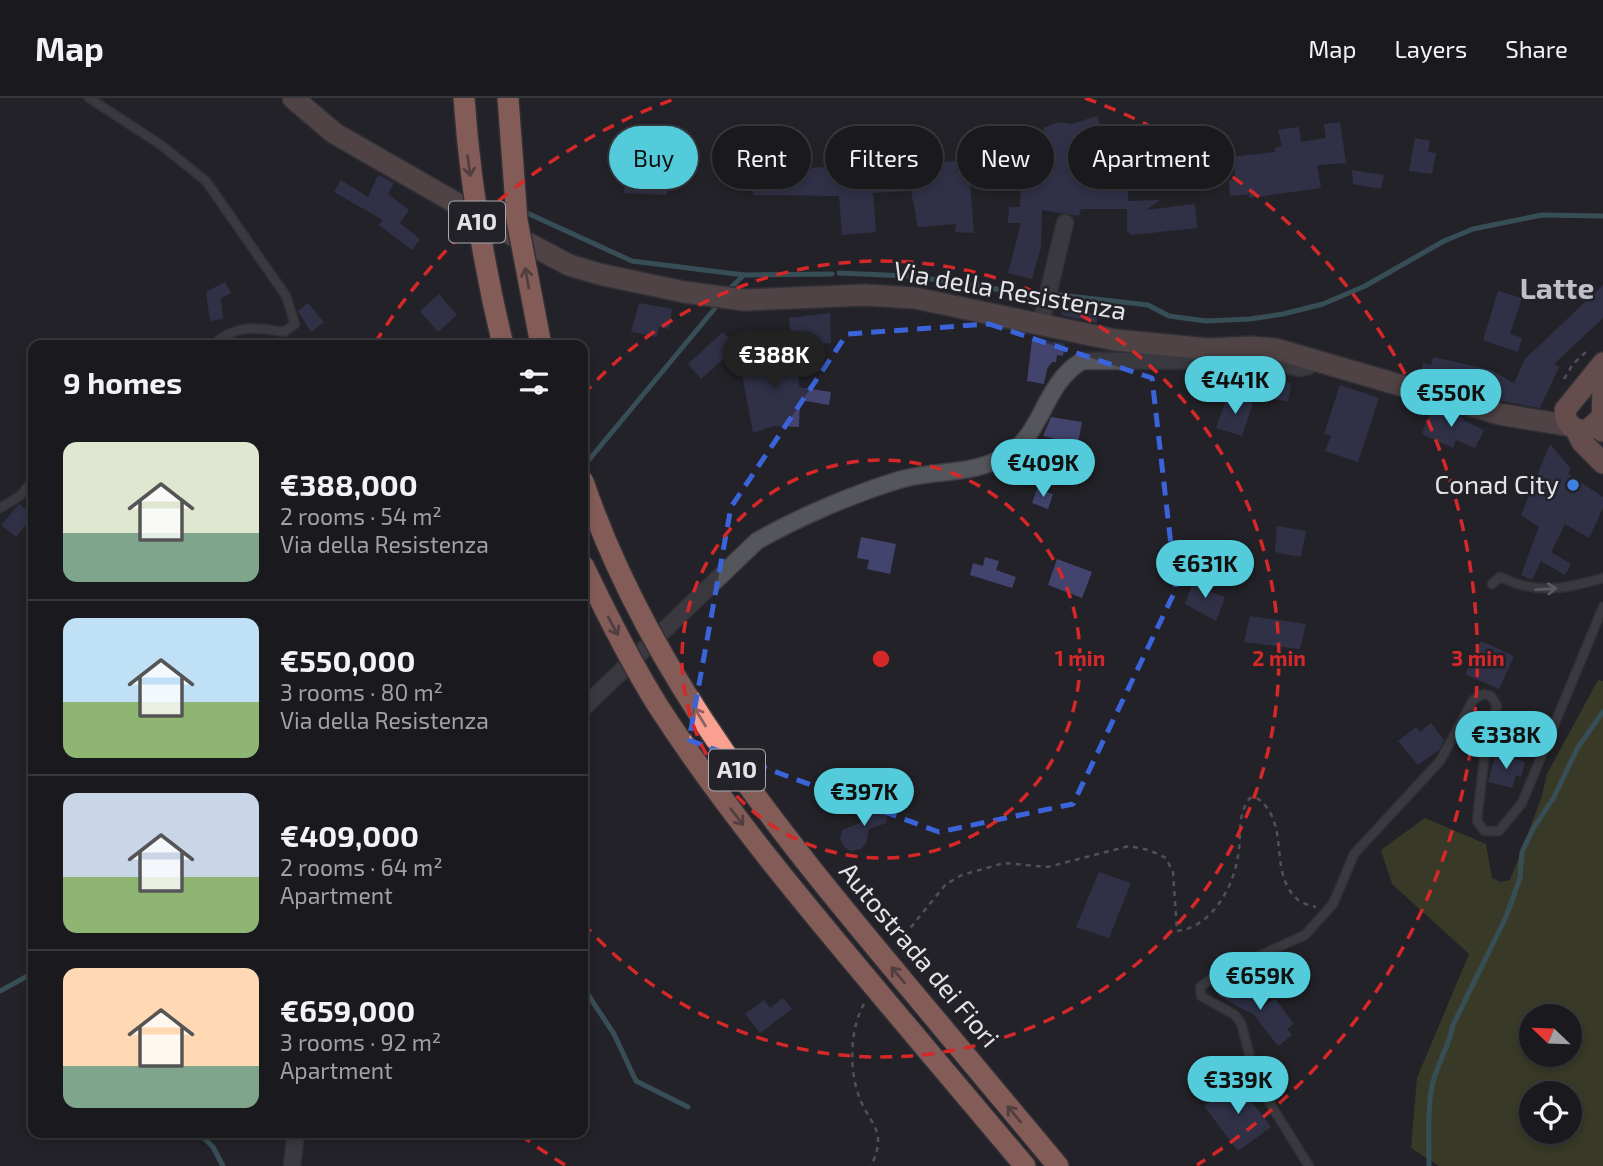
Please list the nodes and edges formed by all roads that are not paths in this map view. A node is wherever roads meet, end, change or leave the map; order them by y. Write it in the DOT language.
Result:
graph roads {
  1 [pos="89,98"];
  2 [pos="293,98"];
  3 [pos="464,98"];
  4 [pos="508,98"];
  5 [pos="1065,223"];
  6 [pos="1043,317"];
  7 [pos="218,340"];
  8 [pos="502,340"];
  9 [pos="540,340"];
  10 [pos="1313,358"];
  11 [pos="1603,363"];
  12 [pos="1603,385"];
  13 [pos="1571,416"];
  14 [pos="1601,420"];
  15 [pos="1603,463"];
  16 [pos="28,486"];
  17 [pos="588,493"];
  18 [pos="0,508"];
  19 [pos="588,576"];
  20 [pos="1603,578"];
  21 [pos="1492,584"];
  22 [pos="1603,607"];
  23 [pos="588,703"];
  24 [pos="295,1138"];
  25 [pos="292,1166"];
  26 [pos="1025,1166"];
  27 [pos="1058,1166"];
  28 [pos="1309,1166"];
  1 -- 7 [label="lane"];
  2 -- 6 [label="street, Via della Resistenza"];
  3 -- 8 [label="highway, A10, one-way, bridge"];
  9 -- 4 [label="highway, A10, one-way, bridge"];
  5 -- 6 [label="street"];
  6 -- 10 [label="street, Via della Resistenza"];
  10 -- 13 [label="street, Via della Resistenza"];
  10 -- 23 [label="street"];
  11 -- 13 [label="main road"];
  12 -- 14 [label="main road"];
  13 -- 14 [label="main road"];
  13 -- 14 [label="main road"];
  13 -- 15 [label="main road"];
  16 -- 18 [label="lane"];
  27 -- 17 [label="highway, Autostrada dei Fiori / A10, one-way, bridge"];
  19 -- 26 [label="highway, Autostrada dei Fiori / A10, one-way, bridge"];
  21 -- 20 [label="lane, one-way"];
  22 -- 28 [label="lane"];
  24 -- 25 [label="street"];
}
